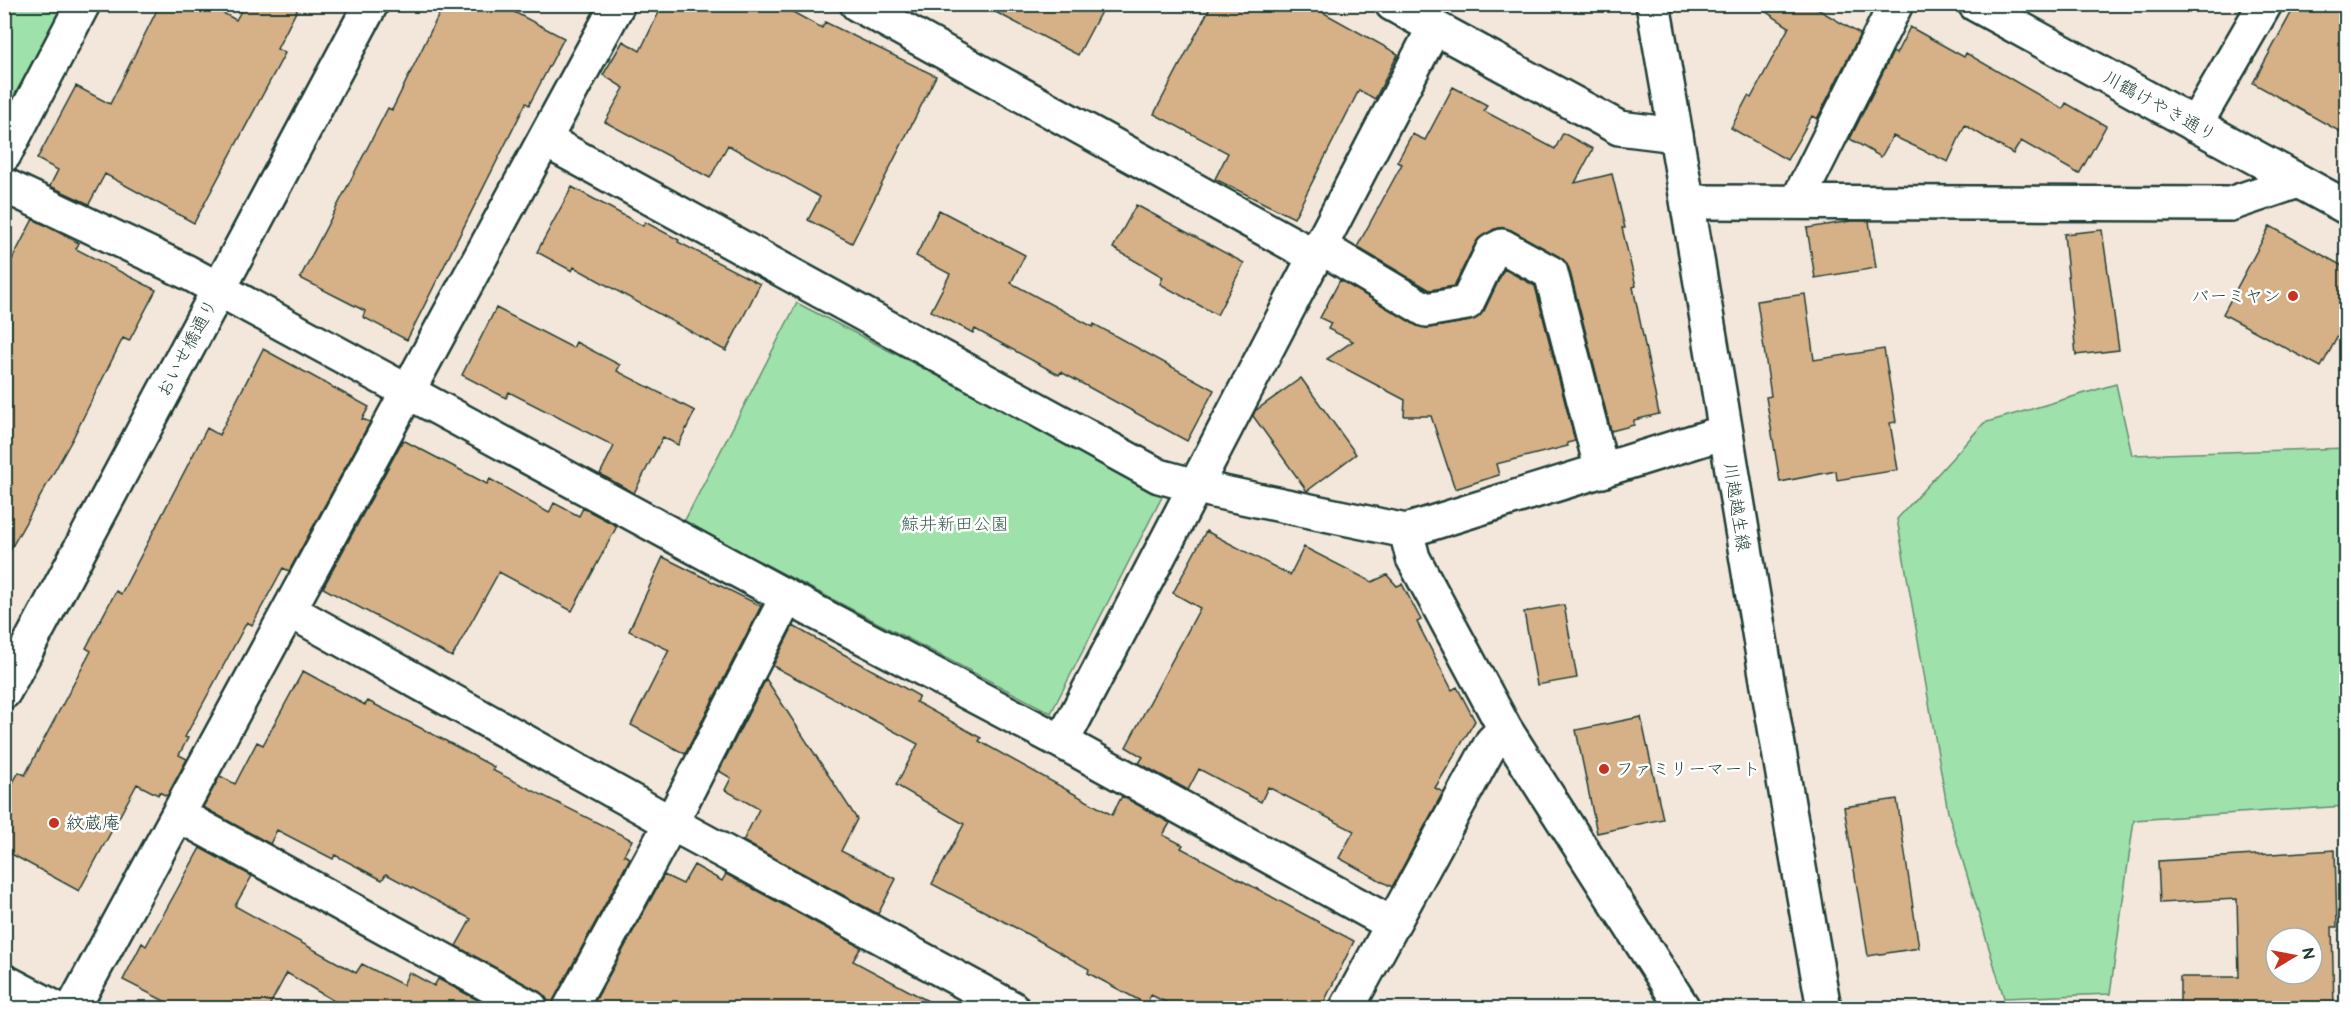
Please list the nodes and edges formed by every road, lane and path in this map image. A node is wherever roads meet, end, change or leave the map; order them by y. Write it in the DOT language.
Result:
graph roads {
  1 [pos="83,4"];
  2 [pos="371,4"];
  3 [pos="618,4"];
  4 [pos="857,4"];
  5 [pos="1392,4"];
  6 [pos="1653,4"];
  7 [pos="1896,4"];
  8 [pos="1975,4"];
  9 [pos="2265,4"];
  10 [pos="1434,28"];
  11 [pos="2194,125"];
  12 [pos="1676,135"];
  13 [pos="545,140"];
  14 [pos="4,155"];
  15 [pos="2298,181"];
  16 [pos="4,185"];
  17 [pos="1689,202"];
  18 [pos="1797,202"];
  19 [pos="2346,207"];
  20 [pos="1316,251"];
  21 [pos="219,289"];
  22 [pos="409,392"];
  23 [pos="1725,432"];
  24 [pos="1602,471"];
  25 [pos="1195,486"];
  26 [pos="1406,531"];
  27 [pos="787,597"];
  28 [pos="289,610"];
  29 [pos="4,692"];
  30 [pos="1505,729"];
  31 [pos="1062,741"];
  32 [pos="178,815"];
  33 [pos="671,823"];
  34 [pos="1392,924"];
  35 [pos="4,981"];
  36 [pos="55,1008"];
  37 [pos="73,1008"];
  38 [pos="531,1008"];
  39 [pos="570,1008"];
  40 [pos="1012,1008"];
  41 [pos="1347,1008"];
  42 [pos="1683,1008"];
  43 [pos="1824,1008"];
  1 -- 14 [label="street"];
  2 -- 21 [label="street, おいせ橋通り"];
  3 -- 13 [label="street"];
  4 -- 20 [label="street"];
  5 -- 10 [label="street"];
  6 -- 12 [label="street, 川越越生線"];
  7 -- 18 [label="street"];
  8 -- 11 [label="street, 川鶴けやき通り"];
  9 -- 11 [label="street"];
  10 -- 12 [label="street"];
  10 -- 20 [label="street"];
  11 -- 15 [label="street, 川鶴けやき通り"];
  12 -- 17 [label="street, 川越越生線"];
  13 -- 22 [label="street"];
  13 -- 25 [label="street"];
  15 -- 18 [label="street"];
  15 -- 19 [label="street, 川鶴けやき通り"];
  16 -- 21 [label="street"];
  17 -- 18 [label="street"];
  17 -- 23 [label="street, 川越越生線"];
  20 -- 24 [label="street"];
  20 -- 25 [label="street"];
  21 -- 22 [label="street"];
  21 -- 29 [label="street, おいせ橋通り"];
  22 -- 27 [label="street"];
  22 -- 28 [label="street"];
  23 -- 24 [label="street"];
  23 -- 43 [label="street, 川越越生線"];
  24 -- 26 [label="street"];
  25 -- 26 [label="street"];
  25 -- 31 [label="street"];
  26 -- 30 [label="street"];
  27 -- 31 [label="street"];
  27 -- 33 [label="street"];
  28 -- 32 [label="street"];
  28 -- 33 [label="street"];
  30 -- 34 [label="street"];
  30 -- 42 [label="street"];
  31 -- 34 [label="street"];
  32 -- 37 [label="street"];
  32 -- 38 [label="street"];
  33 -- 39 [label="street"];
  33 -- 40 [label="street"];
  34 -- 41 [label="street"];
  35 -- 36 [label="street"];
}
